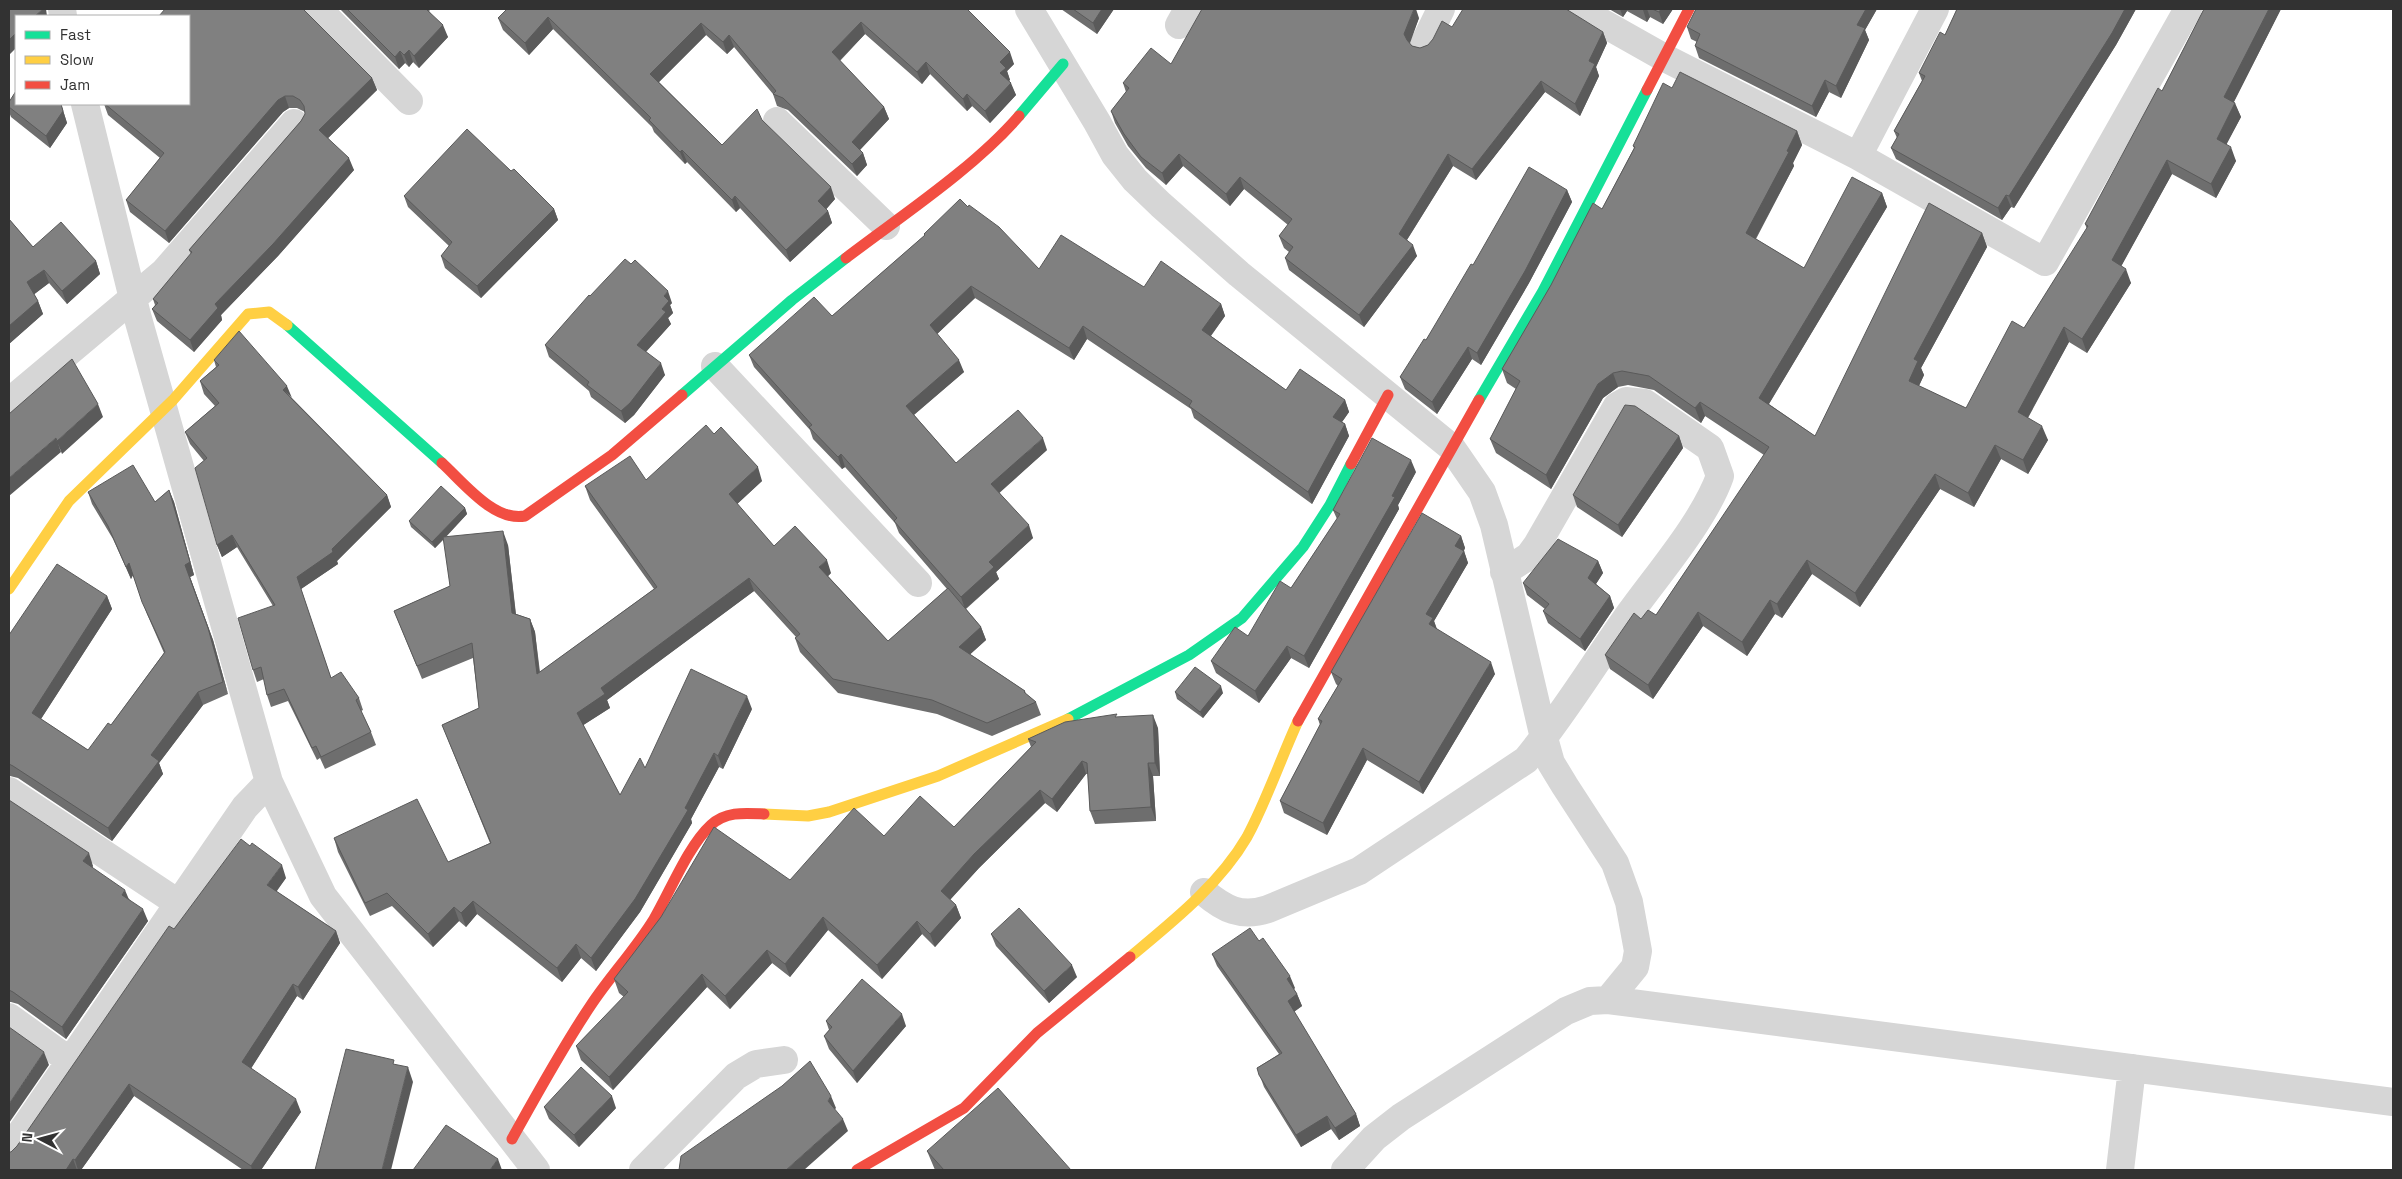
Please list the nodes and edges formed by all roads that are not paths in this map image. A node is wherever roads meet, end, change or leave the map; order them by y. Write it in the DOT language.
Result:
graph roads {
  1 [pos="318,9"];
  2 [pos="1029,9"];
  3 [pos="1441,9"];
  4 [pos="1578,9"];
  5 [pos="1689,9"];
  6 [pos="1935,9"];
  7 [pos="2188,9"];
  8 [pos="1424,44"];
  9 [pos="1663,56"];
  10 [pos="1063,64"];
  11 [pos="409,101"];
  12 [pos="85,105"];
  13 [pos="777,121"];
  14 [pos="294,123"];
  15 [pos="1858,156"];
  16 [pos="886,226"];
  17 [pos="133,299"];
  18 [pos="715,366"];
  19 [pos="1388,396"];
  20 [pos="9,402"];
  21 [pos="162,409"];
  22 [pos="1451,447"];
  23 [pos="1504,572"];
  24 [pos="918,583"];
  25 [pos="9,589"];
  26 [pos="1544,738"];
  27 [pos="269,782"];
  28 [pos="9,791"];
  29 [pos="1204,892"];
  30 [pos="178,903"];
  31 [pos="1608,1000"];
  32 [pos="9,1017"];
  33 [pos="784,1060"];
  34 [pos="70,1061"];
  35 [pos="2132,1068"];
  36 [pos="2393,1102"];
  37 [pos="512,1139"];
  38 [pos="9,1150"];
  39 [pos="536,1170"];
  40 [pos="643,1170"];
  41 [pos="857,1170"];
  42 [pos="1345,1170"];
  43 [pos="2120,1170"];
  1 -- 11 [label="street"];
  2 -- 10 [label="street"];
  3 -- 8 [label="street"];
  4 -- 9 [label="street"];
  5 -- 9 [label="street"];
  6 -- 15 [label="street"];
  7 -- 15 [label="street"];
  9 -- 15 [label="street"];
  9 -- 22 [label="street"];
  10 -- 16 [label="street"];
  10 -- 19 [label="street"];
  12 -- 17 [label="street"];
  13 -- 16 [label="street"];
  14 -- 17 [label="street"];
  16 -- 18 [label="street"];
  17 -- 20 [label="street"];
  17 -- 21 [label="street"];
  18 -- 21 [label="street"];
  18 -- 24 [label="street"];
  19 -- 22 [label="street"];
  19 -- 37 [label="street"];
  21 -- 25 [label="street"];
  21 -- 27 [label="street"];
  22 -- 23 [label="street"];
  22 -- 29 [label="street"];
  23 -- 26 [label="street"];
  23 -- 26 [label="street"];
  26 -- 29 [label="street"];
  26 -- 31 [label="street"];
  27 -- 30 [label="street"];
  27 -- 37 [label="street"];
  28 -- 30 [label="street"];
  29 -- 41 [label="street"];
  30 -- 34 [label="street"];
  31 -- 35 [label="street"];
  31 -- 42 [label="street"];
  32 -- 34 [label="street"];
  33 -- 40 [label="street"];
  34 -- 38 [label="street"];
  35 -- 36 [label="street"];
  35 -- 43 [label="street"];
  37 -- 39 [label="street"];
}
